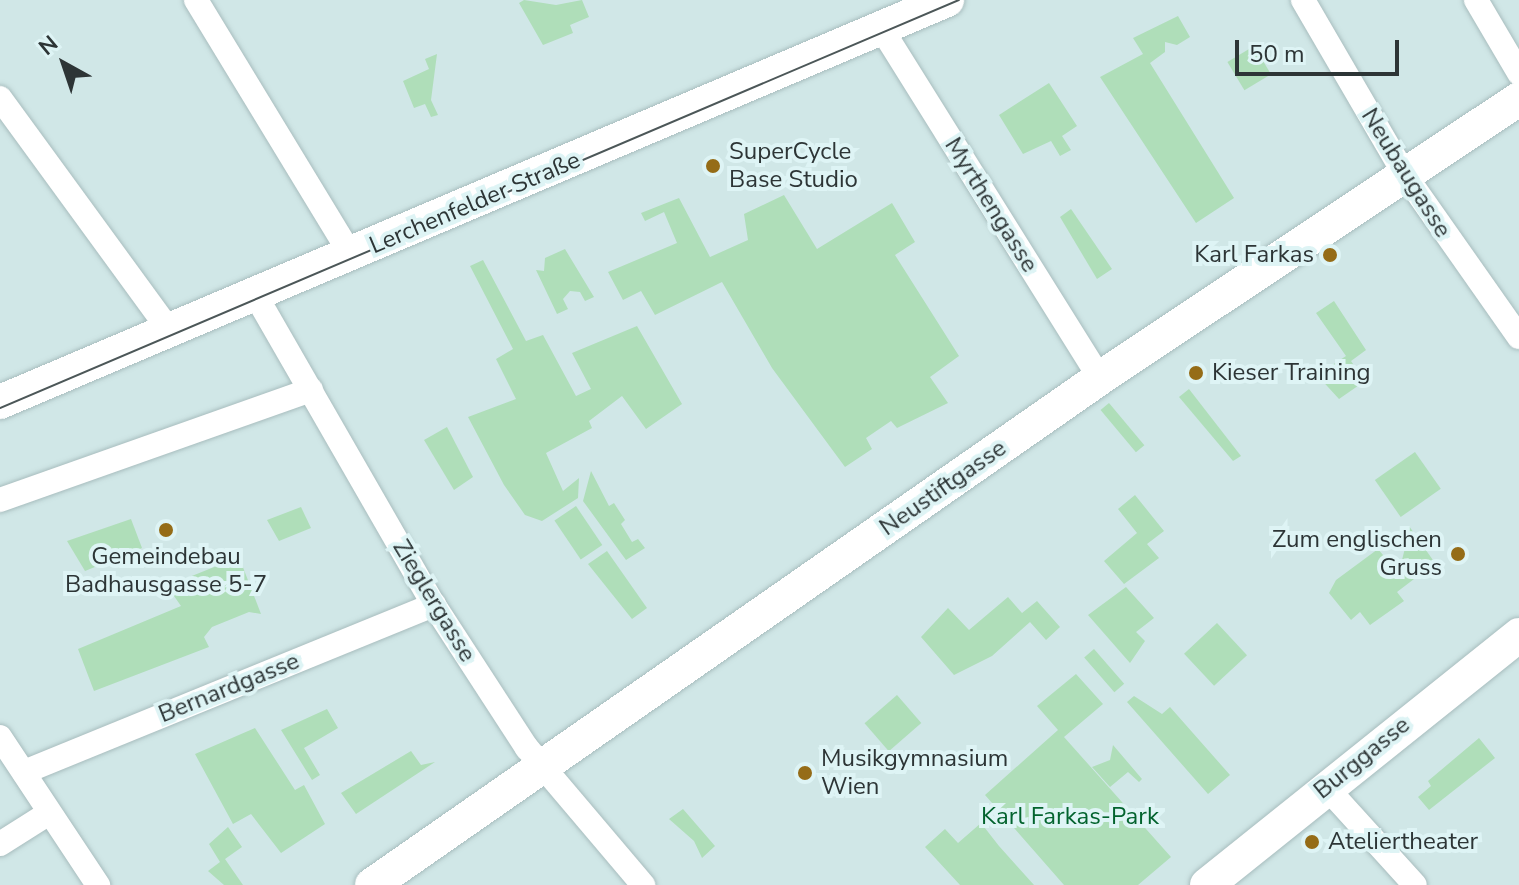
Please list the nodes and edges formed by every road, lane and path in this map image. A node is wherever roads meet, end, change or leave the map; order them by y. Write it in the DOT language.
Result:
graph roads {
  1 [pos="196,0"];
  2 [pos="947,0"];
  3 [pos="1303,0"];
  4 [pos="1476,0"];
  5 [pos="883,31"];
  6 [pos="1519,73"];
  7 [pos="0,98"];
  8 [pos="1519,99"];
  9 [pos="1405,175"];
  10 [pos="351,255"];
  11 [pos="256,296"];
  12 [pos="169,330"];
  13 [pos="1519,337"];
  14 [pos="1100,378"];
  15 [pos="311,390"];
  16 [pos="0,402"];
  17 [pos="0,500"];
  18 [pos="434,605"];
  19 [pos="1519,635"];
  20 [pos="0,737"];
  21 [pos="542,769"];
  22 [pos="24,772"];
  23 [pos="1326,787"];
  24 [pos="49,813"];
  25 [pos="0,844"];
  26 [pos="98,885"];
  27 [pos="372,885"];
  28 [pos="643,885"];
  29 [pos="1207,885"];
  30 [pos="1415,885"];
  1 -- 10 [label="street"];
  2 -- 5 [label="main road, Lerchenfelder Straße"];
  3 -- 9 [label="street, Neubaugasse"];
  4 -- 6 [label="street"];
  5 -- 10 [label="main road, Lerchenfelder Straße"];
  5 -- 14 [label="street, Myrthengasse"];
  7 -- 12 [label="street"];
  8 -- 9 [label="main road, Neustiftgasse"];
  9 -- 13 [label="street, Neubaugasse"];
  9 -- 14 [label="main road, Neustiftgasse"];
  10 -- 11 [label="main road, Lerchenfelder Straße"];
  11 -- 12 [label="main road, Lerchenfelder Straße"];
  11 -- 15 [label="street, Zieglergasse"];
  12 -- 16 [label="main road, Lerchenfelder Straße"];
  14 -- 21 [label="main road, Neustiftgasse"];
  15 -- 17 [label="street"];
  15 -- 18 [label="street, Zieglergasse"];
  18 -- 21 [label="street, Zieglergasse"];
  18 -- 22 [label="street, Bernardgasse"];
  19 -- 23 [label="main road, Burggasse"];
  20 -- 22 [label="street"];
  21 -- 27 [label="main road, Neustiftgasse"];
  21 -- 28 [label="street, Zieglergasse"];
  22 -- 24 [label="street"];
  23 -- 29 [label="main road, Burggasse"];
  23 -- 30 [label="street"];
  24 -- 25 [label="street"];
  24 -- 26 [label="street"];
}
